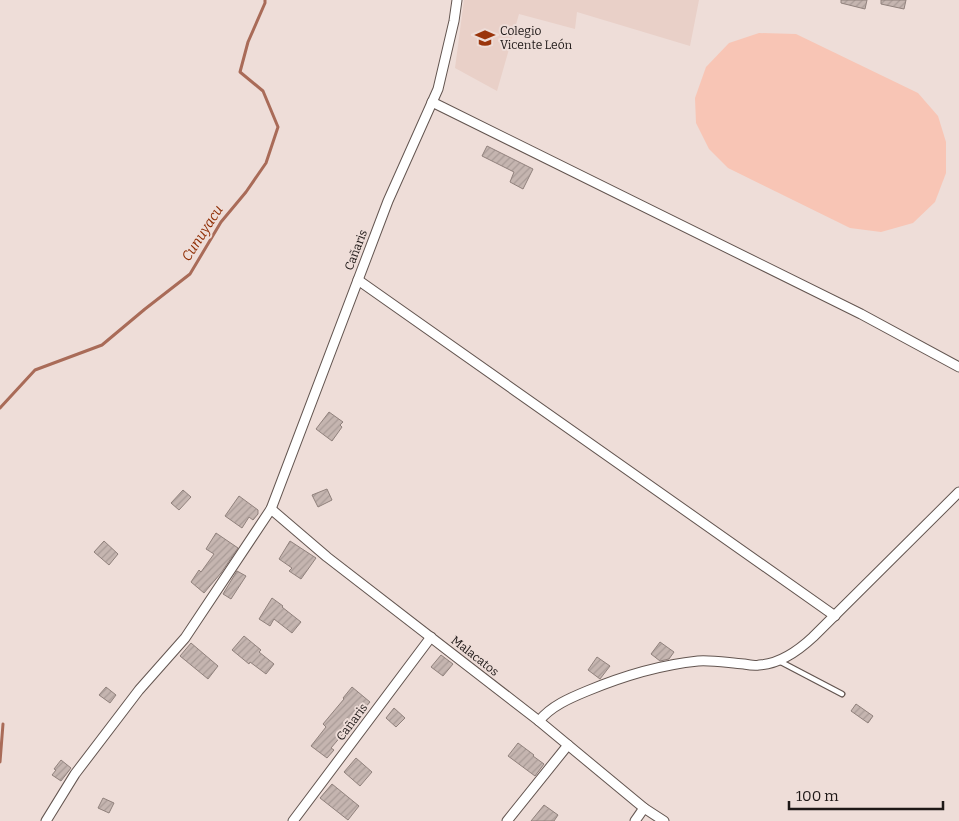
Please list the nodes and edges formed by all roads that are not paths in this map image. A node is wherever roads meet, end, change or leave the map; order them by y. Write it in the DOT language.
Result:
graph roads {
  1 [pos="457,0"];
  2 [pos="432,102"];
  3 [pos="358,280"];
  4 [pos="959,367"];
  5 [pos="959,492"];
  6 [pos="271,509"];
  7 [pos="836,616"];
  8 [pos="430,637"];
  9 [pos="778,661"];
  10 [pos="842,694"];
  11 [pos="539,721"];
  12 [pos="568,744"];
  13 [pos="644,808"];
  14 [pos="46,821"];
  15 [pos="293,821"];
  16 [pos="507,821"];
  17 [pos="635,821"];
  18 [pos="664,821"];
  1 -- 2 [label="street, Cañaris"];
  2 -- 3 [label="street, Cañaris"];
  2 -- 4 [label="street"];
  3 -- 6 [label="street, Cañaris"];
  3 -- 7 [label="street"];
  5 -- 7 [label="street"];
  6 -- 8 [label="street, Malacatos"];
  6 -- 14 [label="street, Cañaris"];
  7 -- 9 [label="street"];
  8 -- 11 [label="street, Malacatos"];
  8 -- 15 [label="street, Cañaris"];
  9 -- 10 [label="lane"];
  9 -- 11 [label="street"];
  11 -- 12 [label="street, Malacatos"];
  12 -- 13 [label="street, Malacatos"];
  12 -- 16 [label="street"];
  13 -- 17 [label="street"];
  13 -- 18 [label="street, Malacatos"];
}
